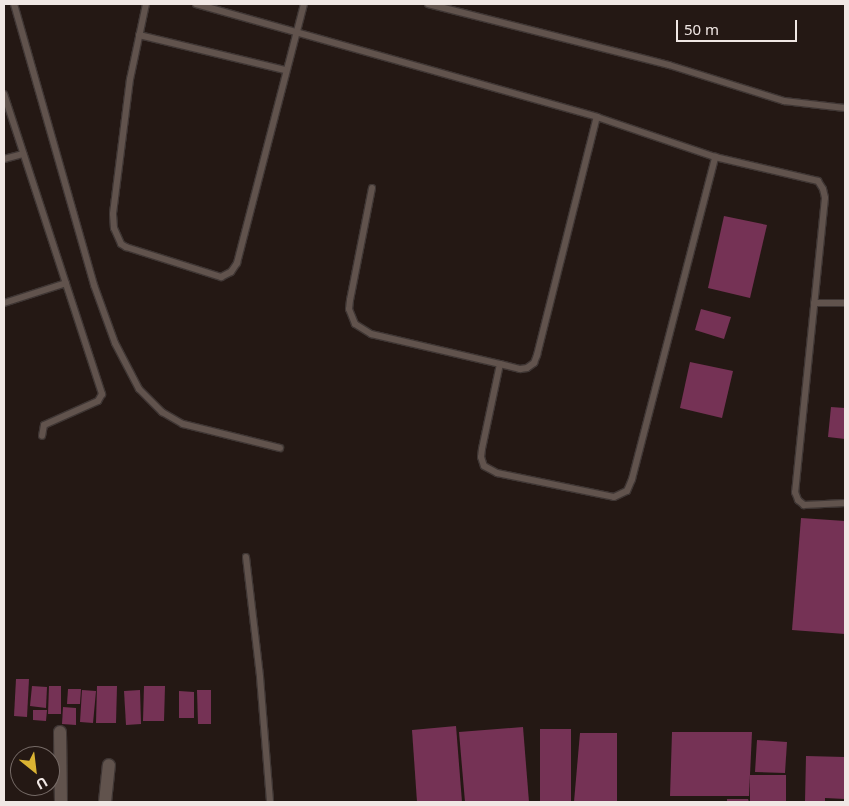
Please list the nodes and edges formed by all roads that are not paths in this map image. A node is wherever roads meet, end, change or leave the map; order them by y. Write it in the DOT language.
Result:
graph roads {
  1 [pos="14,4"];
  2 [pos="146,4"];
  3 [pos="196,4"];
  4 [pos="304,4"];
  5 [pos="428,4"];
  6 [pos="294,33"];
  7 [pos="139,35"];
  8 [pos="285,70"];
  9 [pos="4,94"];
  10 [pos="845,108"];
  11 [pos="597,117"];
  12 [pos="23,154"];
  13 [pos="715,157"];
  14 [pos="4,159"];
  15 [pos="372,188"];
  16 [pos="66,283"];
  17 [pos="4,303"];
  18 [pos="814,303"];
  19 [pos="845,303"];
  20 [pos="500,364"];
  21 [pos="42,436"];
  22 [pos="280,448"];
  23 [pos="845,503"];
  24 [pos="246,557"];
  25 [pos="60,732"];
  26 [pos="109,765"];
  27 [pos="61,802"];
  28 [pos="105,802"];
  29 [pos="270,802"];
  1 -- 22 [label="lane"];
  2 -- 7 [label="lane"];
  3 -- 6 [label="lane"];
  4 -- 6 [label="lane"];
  5 -- 10 [label="lane"];
  6 -- 8 [label="lane"];
  6 -- 11 [label="lane"];
  7 -- 8 [label="lane"];
  7 -- 8 [label="lane"];
  9 -- 12 [label="lane"];
  11 -- 13 [label="lane"];
  11 -- 20 [label="lane"];
  12 -- 14 [label="lane"];
  12 -- 16 [label="lane"];
  13 -- 18 [label="lane"];
  13 -- 20 [label="lane"];
  15 -- 20 [label="lane"];
  16 -- 17 [label="lane"];
  16 -- 21 [label="lane"];
  18 -- 19 [label="lane"];
  18 -- 23 [label="lane"];
  24 -- 29 [label="lane"];
  25 -- 27 [label="street"];
  26 -- 28 [label="street"];
}
